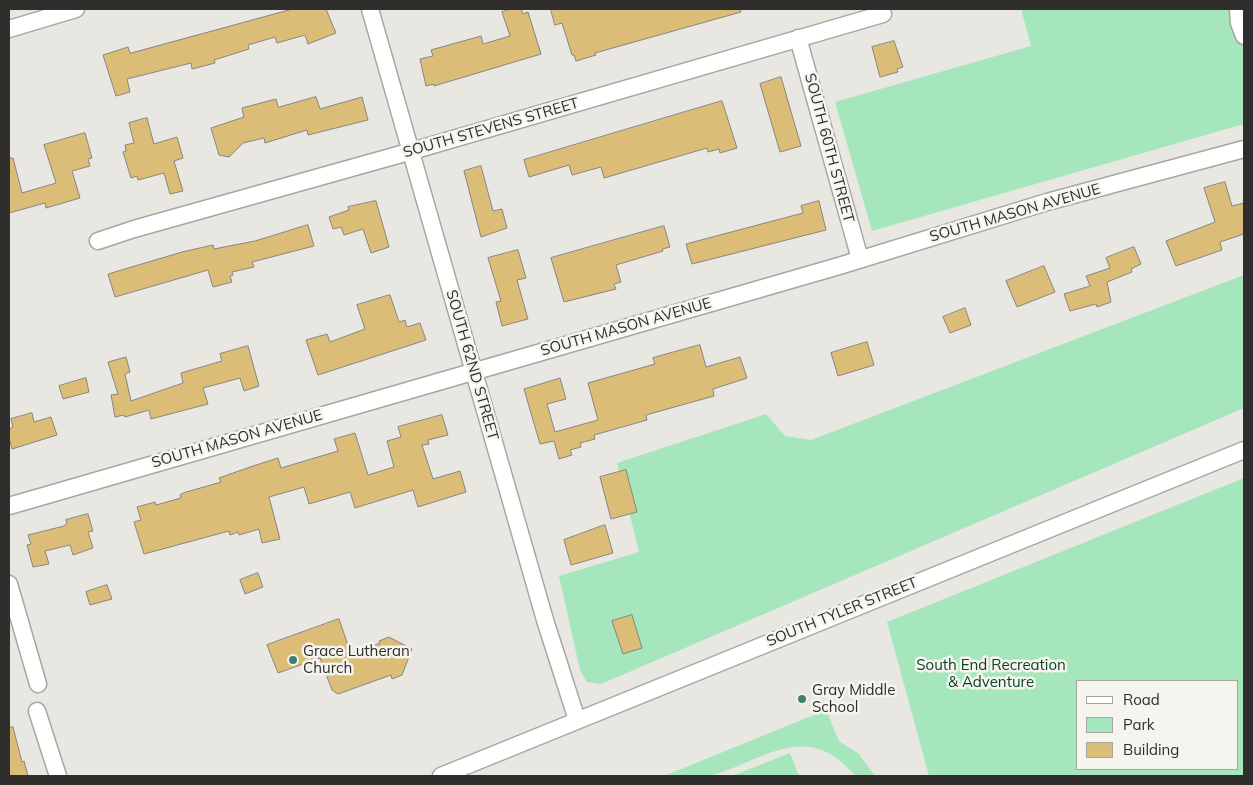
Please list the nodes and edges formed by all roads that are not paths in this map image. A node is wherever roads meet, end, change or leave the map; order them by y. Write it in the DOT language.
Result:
graph roads {
  1 [pos="76,9"];
  2 [pos="370,9"];
  3 [pos="1238,9"];
  4 [pos="883,14"];
  5 [pos="9,28"];
  6 [pos="1244,36"];
  7 [pos="798,38"];
  8 [pos="1244,149"];
  9 [pos="412,151"];
  10 [pos="98,241"];
  11 [pos="860,259"];
  12 [pos="474,371"];
  13 [pos="1244,450"];
  14 [pos="9,506"];
  15 [pos="9,584"];
  16 [pos="38,684"];
  17 [pos="37,711"];
  18 [pos="577,720"];
  19 [pos="58,776"];
  20 [pos="441,776"];
  1 -- 5 [label="street"];
  2 -- 9 [label="street, SOUTH 62ND STREET"];
  3 -- 6 [label="street"];
  4 -- 7 [label="street, SOUTH STEVENS STREET"];
  7 -- 9 [label="street, SOUTH STEVENS STREET"];
  7 -- 11 [label="street, SOUTH 60TH STREET"];
  8 -- 11 [label="street, SOUTH MASON AVENUE"];
  9 -- 10 [label="street, SOUTH STEVENS STREET"];
  9 -- 12 [label="street, SOUTH 62ND STREET"];
  11 -- 12 [label="street, SOUTH MASON AVENUE"];
  12 -- 14 [label="street, SOUTH MASON AVENUE"];
  12 -- 18 [label="street, SOUTH 62ND STREET"];
  13 -- 18 [label="street, SOUTH TYLER STREET"];
  15 -- 16 [label="street"];
  17 -- 19 [label="street"];
  18 -- 20 [label="street, SOUTH TYLER STREET"];
}
